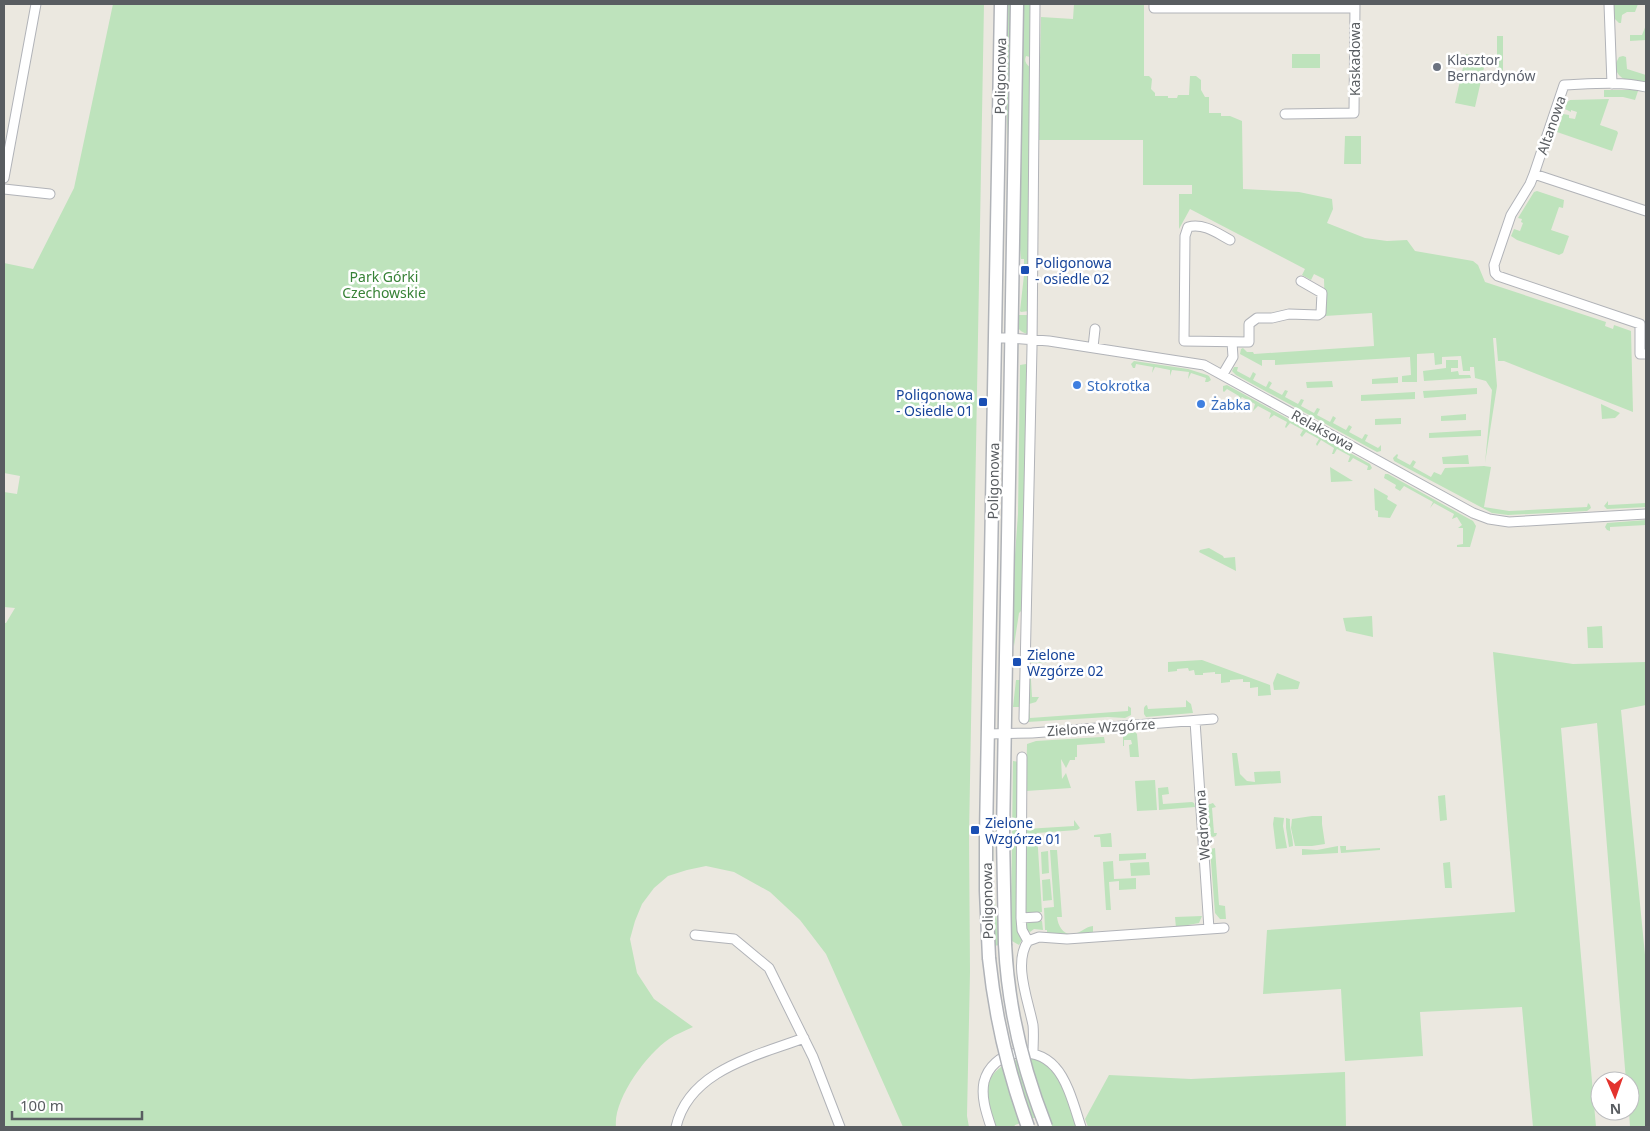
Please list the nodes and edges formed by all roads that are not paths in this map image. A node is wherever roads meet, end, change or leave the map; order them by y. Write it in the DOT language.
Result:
graph roads {
  1 [pos="36,4"];
  2 [pos="1001,4"];
  3 [pos="1017,4"];
  4 [pos="1035,4"];
  5 [pos="1609,4"];
  6 [pos="1154,6"];
  7 [pos="1354,6"];
  8 [pos="1612,84"];
  9 [pos="1646,87"];
  10 [pos="1285,114"];
  11 [pos="1534,174"];
  12 [pos="4,178"];
  13 [pos="4,189"];
  14 [pos="50,194"];
  15 [pos="1646,212"];
  16 [pos="1230,240"];
  17 [pos="1301,281"];
  18 [pos="1095,329"];
  19 [pos="995,338"];
  20 [pos="1011,338"];
  21 [pos="1032,339"];
  22 [pos="1232,342"];
  23 [pos="1093,347"];
  24 [pos="1646,354"];
  25 [pos="1223,374"];
  26 [pos="1646,514"];
  27 [pos="1024,718"];
  28 [pos="1213,719"];
  29 [pos="1195,720"];
  30 [pos="988,734"];
  31 [pos="1005,734"];
  32 [pos="1022,758"];
  33 [pos="1037,917"];
  34 [pos="1021,918"];
  35 [pos="1224,928"];
  36 [pos="1209,929"];
  37 [pos="694,935"];
  38 [pos="1028,941"];
  39 [pos="804,1038"];
  40 [pos="1033,1052"];
  41 [pos="676,1127"];
  42 [pos="840,1127"];
  43 [pos="991,1127"];
  44 [pos="1028,1127"];
  45 [pos="1046,1127"];
  46 [pos="1081,1127"];
  1 -- 12 [label="street"];
  2 -- 19 [label="main road, Poligonowa"];
  3 -- 20 [label="main road, Poligonowa"];
  4 -- 21 [label="street"];
  5 -- 8 [label="street"];
  6 -- 7 [label="street"];
  7 -- 10 [label="street, Kaskadowa"];
  8 -- 9 [label="street"];
  8 -- 11 [label="street, Altanowa"];
  11 -- 15 [label="street"];
  11 -- 24 [label="street, Altanowa"];
  13 -- 14 [label="street"];
  16 -- 22 [label="street"];
  17 -- 22 [label="street"];
  18 -- 23 [label="street"];
  19 -- 20 [label="street, Relaksowa"];
  19 -- 30 [label="main road, Poligonowa"];
  20 -- 21 [label="street, Relaksowa"];
  20 -- 31 [label="main road, Poligonowa"];
  21 -- 23 [label="street, Relaksowa"];
  21 -- 27 [label="street"];
  22 -- 25 [label="street"];
  23 -- 25 [label="street, Relaksowa"];
  25 -- 26 [label="street, Relaksowa"];
  28 -- 29 [label="street, Zielone Wzgórze"];
  29 -- 31 [label="street, Zielone Wzgórze"];
  29 -- 36 [label="street, Wędrowna"];
  30 -- 31 [label="street, Zielone Wzgórze"];
  30 -- 44 [label="main road, Poligonowa, bridge"];
  31 -- 45 [label="main road, Poligonowa, bridge"];
  32 -- 34 [label="street"];
  33 -- 34 [label="street"];
  34 -- 38 [label="street"];
  35 -- 36 [label="street"];
  36 -- 38 [label="street"];
  37 -- 39 [label="street"];
  38 -- 40 [label="street"];
  39 -- 41 [label="street"];
  39 -- 42 [label="street"];
  40 -- 43 [label="street"];
  40 -- 46 [label="street"];
}
